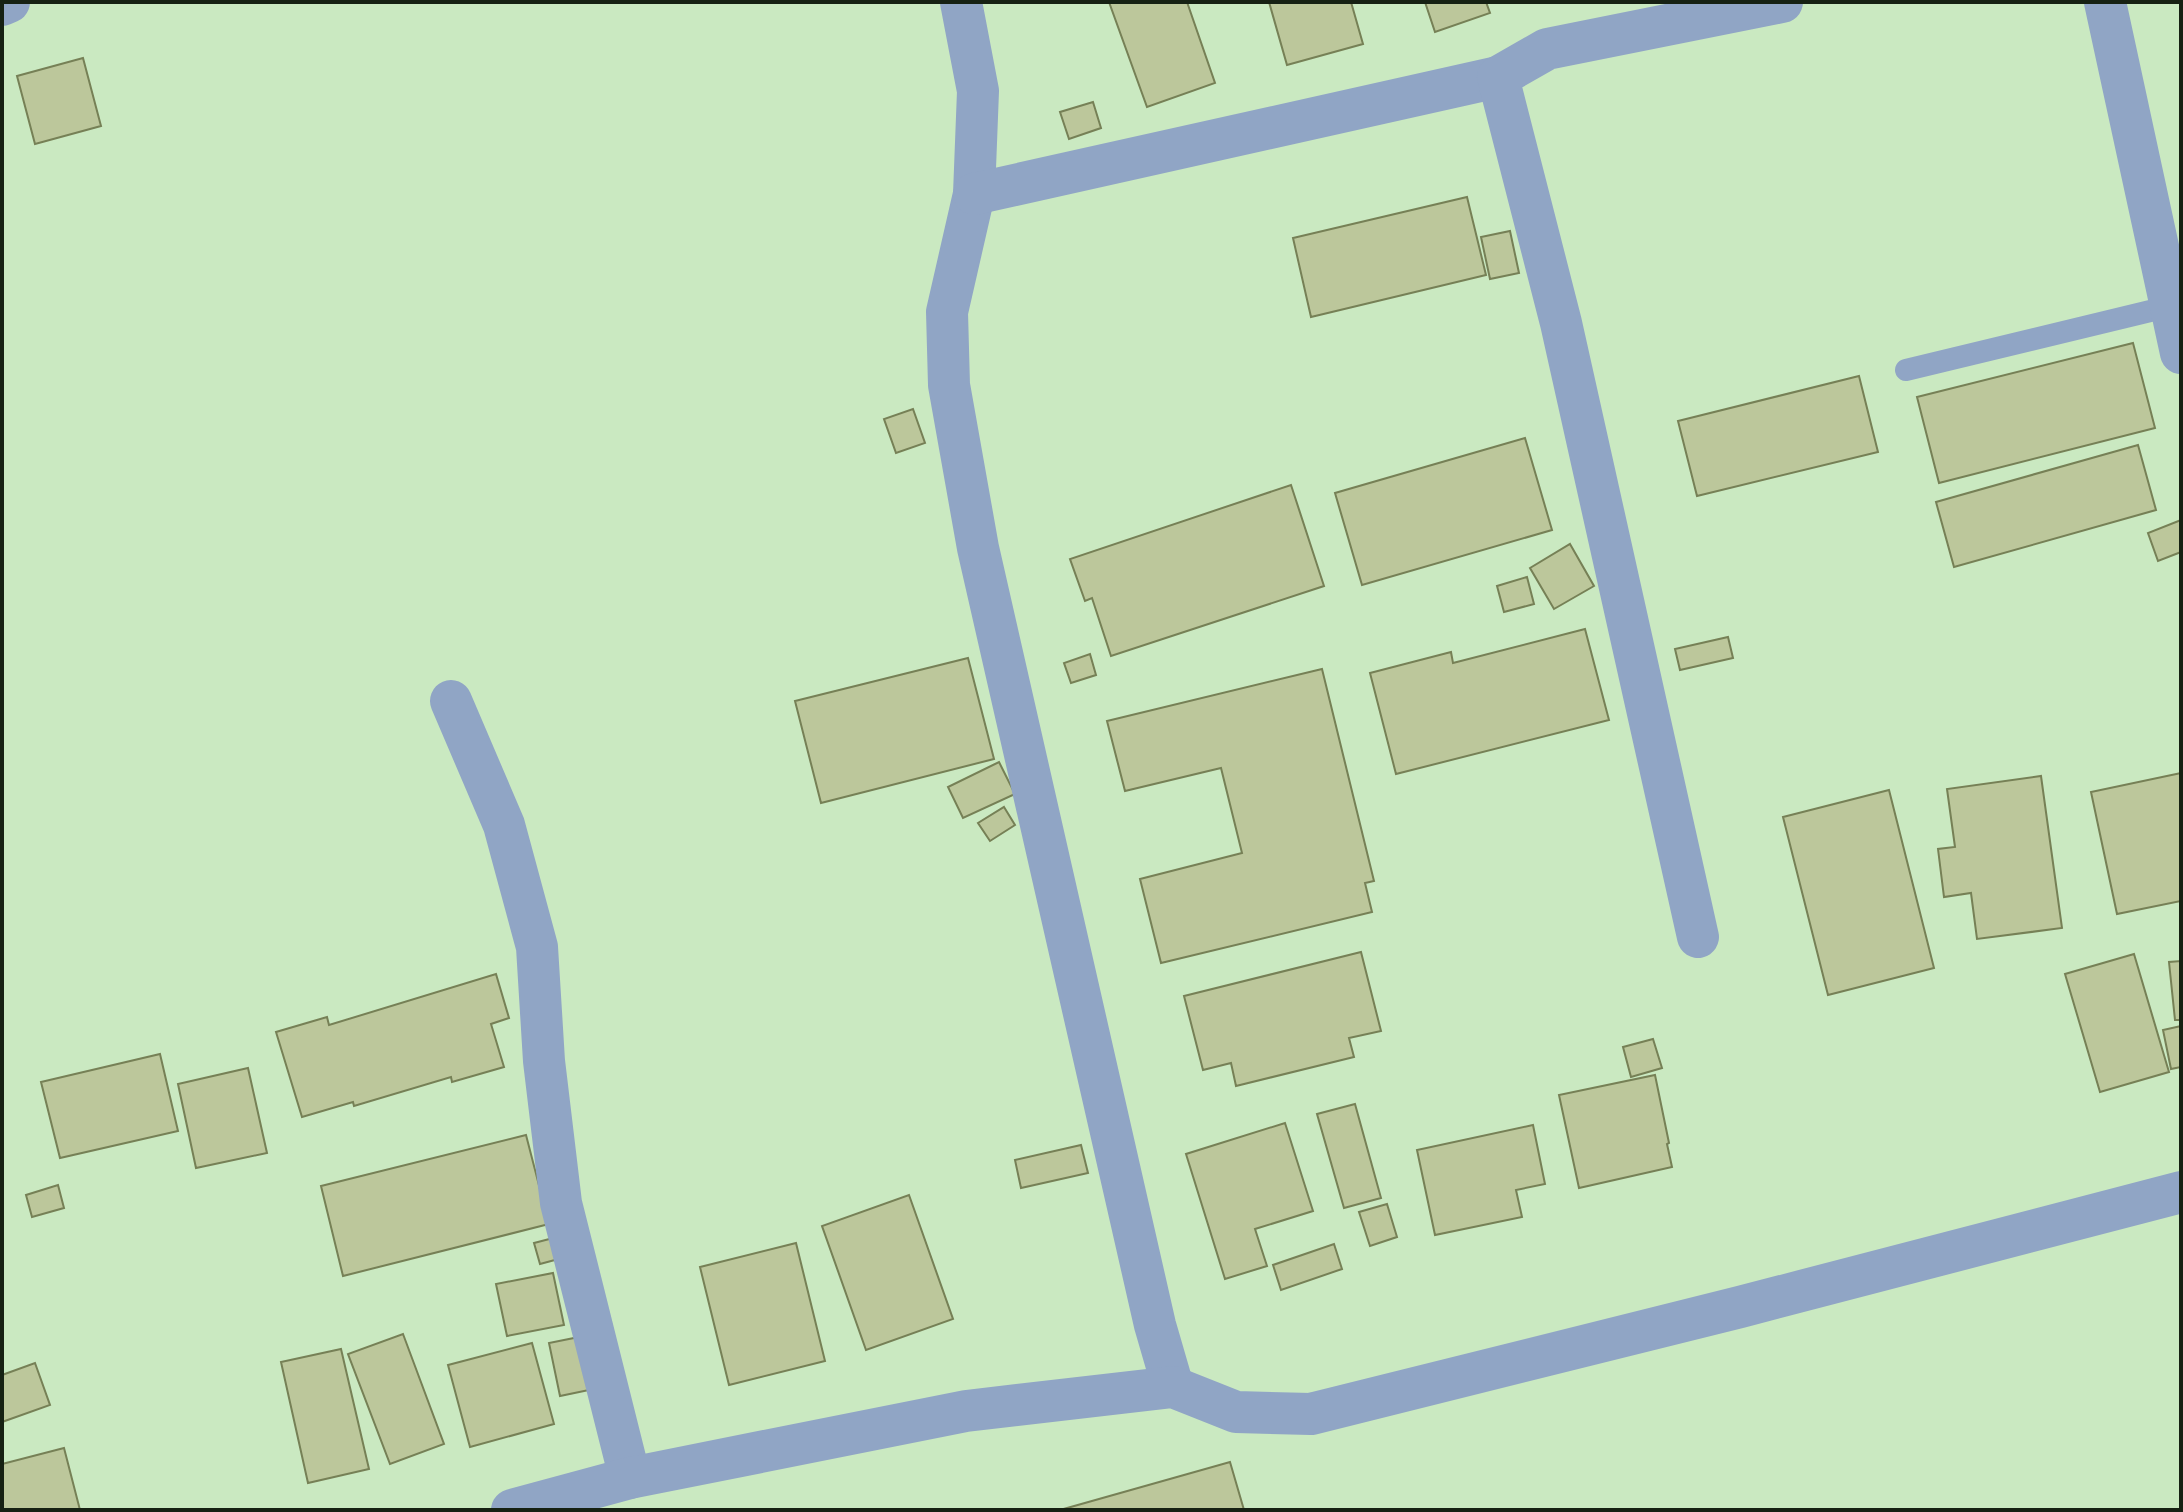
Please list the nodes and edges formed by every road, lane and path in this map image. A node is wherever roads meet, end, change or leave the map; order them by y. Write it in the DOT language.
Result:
graph roads {
  1 [pos="9,2"];
  2 [pos="961,2"];
  3 [pos="1782,2"];
  4 [pos="2105,2"];
  5 [pos="2,5"];
  6 [pos="1498,77"];
  7 [pos="974,194"];
  8 [pos="2171,306"];
  9 [pos="2181,353"];
  10 [pos="1906,370"];
  11 [pos="451,701"];
  12 [pos="1698,937"];
  13 [pos="2179,1201"];
  14 [pos="1173,1387"];
  15 [pos="630,1478"];
  16 [pos="512,1510"];
  1 -- 5 [label="street"];
  2 -- 7 [label="street"];
  3 -- 6 [label="street"];
  4 -- 8 [label="street"];
  6 -- 7 [label="street"];
  6 -- 12 [label="street"];
  7 -- 14 [label="street"];
  8 -- 9 [label="street"];
  8 -- 10 [label="lane"];
  11 -- 15 [label="street"];
  13 -- 14 [label="street"];
  14 -- 15 [label="street"];
  15 -- 16 [label="street"];
}
